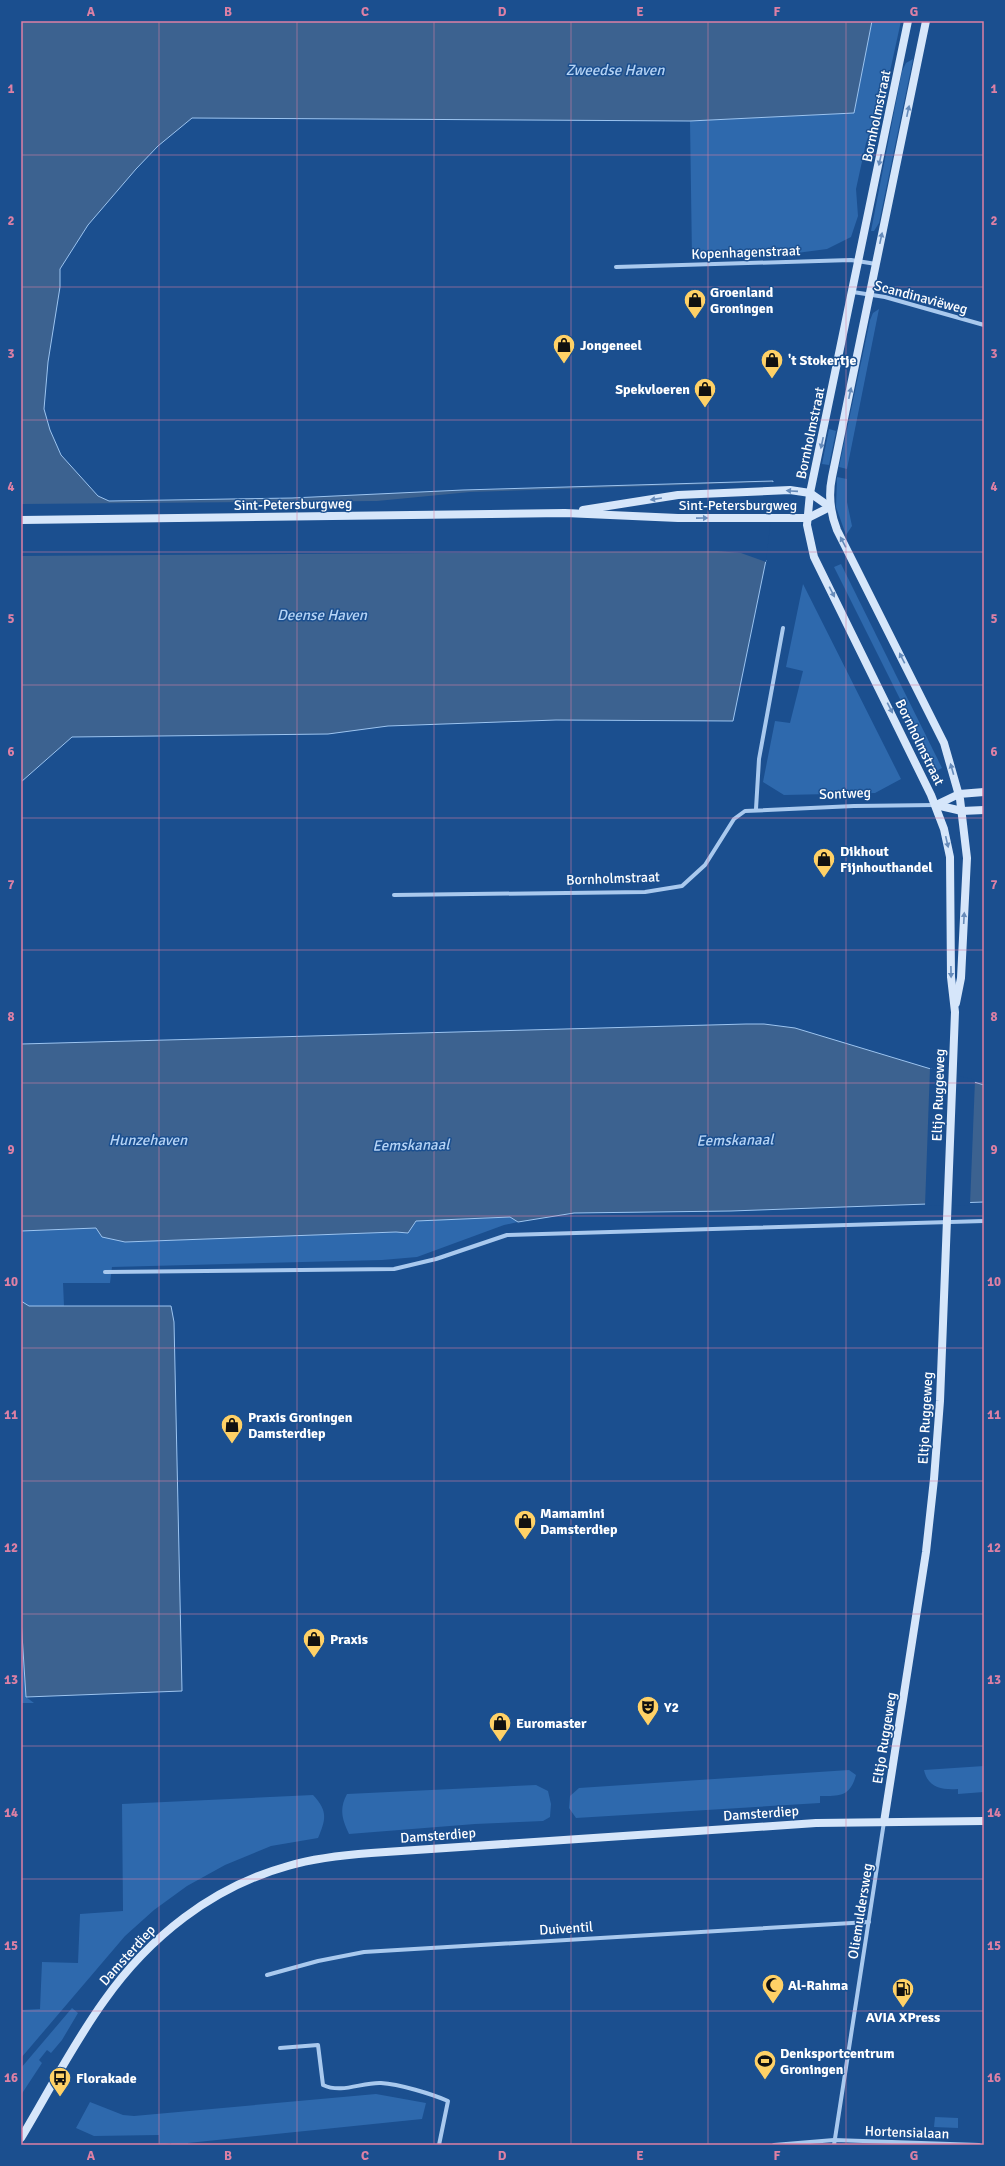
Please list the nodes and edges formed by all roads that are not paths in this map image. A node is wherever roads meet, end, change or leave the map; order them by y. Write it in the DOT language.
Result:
graph roads {
  1 [pos="908,21"];
  2 [pos="926,21"];
  3 [pos="859,261"];
  4 [pos="876,264"];
  5 [pos="616,267"];
  6 [pos="853,292"];
  7 [pos="870,294"];
  8 [pos="984,325"];
  9 [pos="810,493"];
  10 [pos="830,507"];
  11 [pos="565,513"];
  12 [pos="808,518"];
  13 [pos="21,520"];
  14 [pos="783,628"];
  15 [pos="984,792"];
  16 [pos="959,794"];
  17 [pos="936,805"];
  18 [pos="756,809"];
  19 [pos="984,810"];
  20 [pos="962,811"];
  21 [pos="394,895"];
  22 [pos="954,1012"];
  23 [pos="984,1221"];
  24 [pos="105,1272"];
  25 [pos="984,1821"];
  26 [pos="884,1822"];
  27 [pos="869,1922"];
  28 [pos="267,1975"];
  29 [pos="280,2048"];
  30 [pos="21,2138"];
  31 [pos="834,2143"];
  32 [pos="439,2145"];
  33 [pos="774,2145"];
  34 [pos="979,2145"];
  1 -- 3 [label="street, Bornholmstraat, one-way"];
  4 -- 2 [label="street, Bornholmstraat, one-way"];
  3 -- 4 [label="street, Kopenhagenstraat"];
  3 -- 5 [label="street, Kopenhagenstraat"];
  3 -- 6 [label="street, Bornholmstraat"];
  4 -- 7 [label="street, Bornholmstraat"];
  6 -- 7 [label="street, Scandinaviëweg"];
  6 -- 9 [label="street, Bornholmstraat, one-way"];
  7 -- 8 [label="street, Scandinaviëweg"];
  10 -- 7 [label="street, Bornholmstraat, one-way"];
  9 -- 10 [label="street, Sint-Petersburgweg"];
  9 -- 11 [label="street, Sint-Petersburgweg, one-way"];
  9 -- 12 [label="street, Bornholmstraat"];
  10 -- 12 [label="street, Sint-Petersburgweg"];
  16 -- 10 [label="street, Bornholmstraat, one-way"];
  11 -- 12 [label="street, Sint-Petersburgweg, one-way"];
  11 -- 13 [label="street, Sint-Petersburgweg"];
  12 -- 17 [label="street, Bornholmstraat, one-way"];
  14 -- 18 [label="street"];
  15 -- 16 [label="street, Sontweg"];
  16 -- 17 [label="street, Sontweg"];
  16 -- 20 [label="street, Eltjo Ruggeweg"];
  17 -- 18 [label="street, Sontweg"];
  17 -- 20 [label="street, Sontweg"];
  17 -- 22 [label="street, Eltjo Ruggeweg, one-way"];
  18 -- 21 [label="street, Bornholmstraat"];
  19 -- 20 [label="street, Sontweg"];
  22 -- 20 [label="street, Eltjo Ruggeweg, one-way"];
  22 -- 26 [label="street, Eltjo Ruggeweg"];
  23 -- 24 [label="street"];
  25 -- 26 [label="street, Damsterdiep"];
  26 -- 27 [label="street, Oliemuldersweg"];
  26 -- 30 [label="street, Damsterdiep"];
  27 -- 28 [label="street, Duiventil"];
  27 -- 31 [label="street, Oliemuldersweg"];
  29 -- 32 [label="street"];
  31 -- 33 [label="street, Hortensialaan"];
  31 -- 34 [label="street, Hortensialaan"];
}
